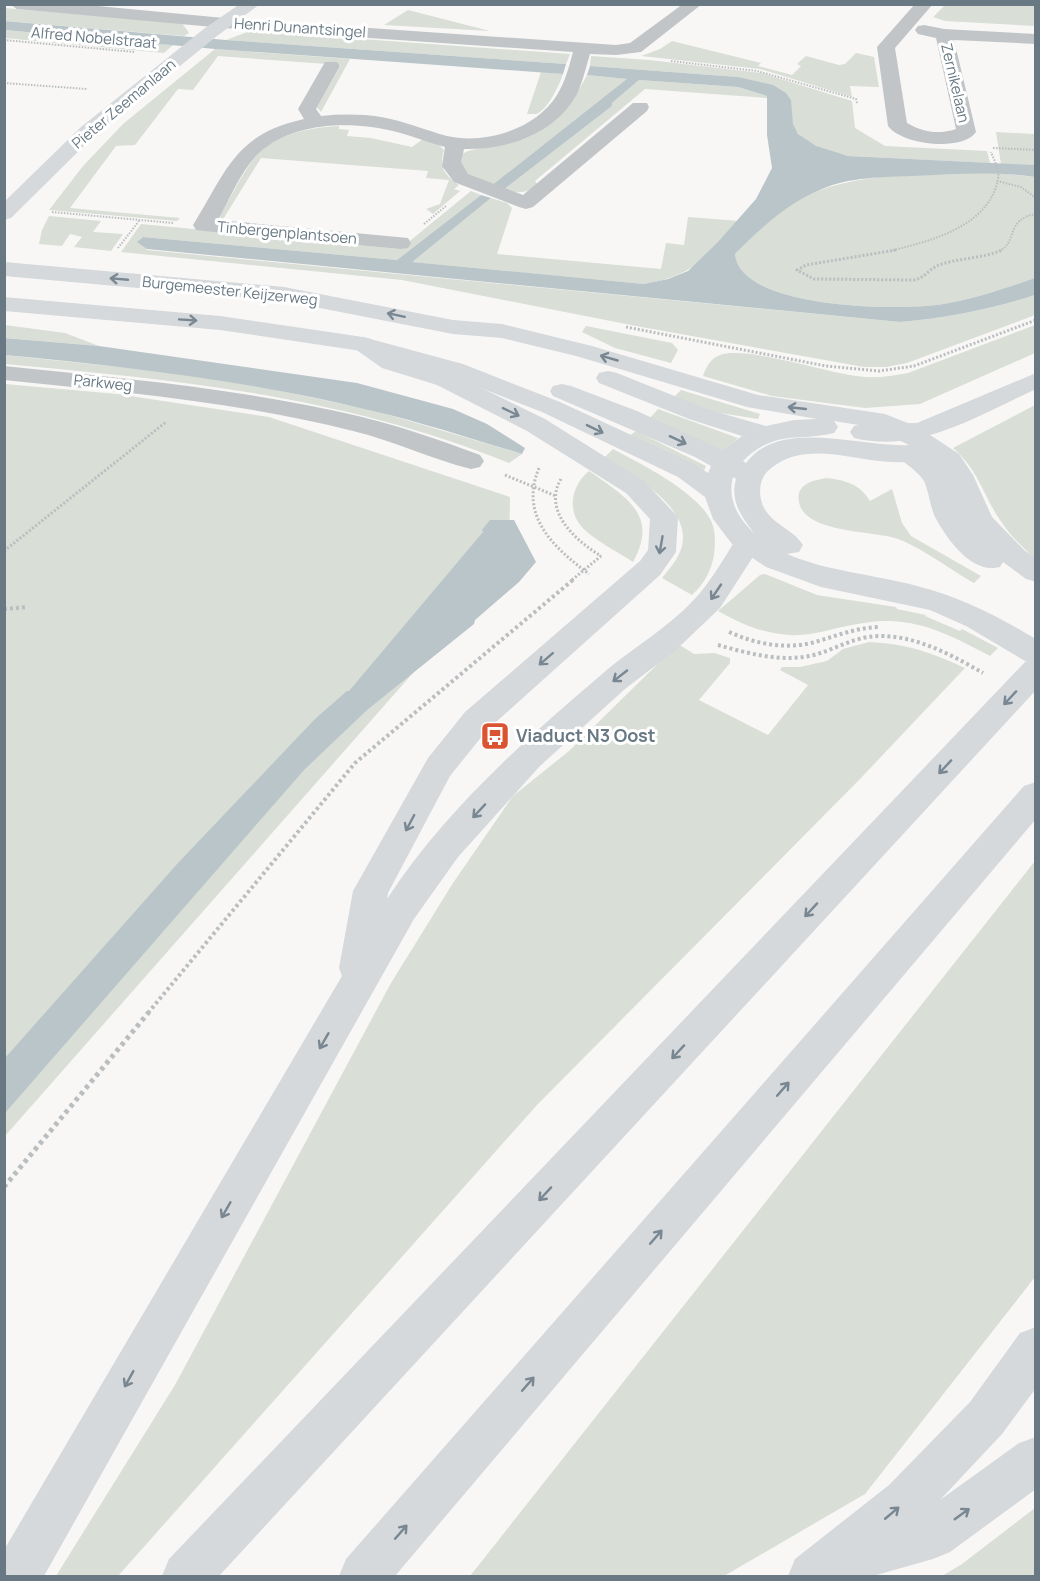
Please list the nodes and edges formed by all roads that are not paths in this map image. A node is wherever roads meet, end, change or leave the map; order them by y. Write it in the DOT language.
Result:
graph roads {
  1 [pos="17,4"];
  2 [pos="252,4"];
  3 [pos="694,4"];
  4 [pos="925,4"];
  5 [pos="120,9"];
  6 [pos="904,26"];
  7 [pos="218,27"];
  8 [pos="944,34"];
  9 [pos="1035,39"];
  10 [pos="583,49"];
  11 [pos="331,66"];
  12 [pos="640,107"];
  13 [pos="315,120"];
  14 [pos="457,143"];
  15 [pos="7,212"];
  16 [pos="400,243"];
  17 [pos="4,269"];
  18 [pos="4,304"];
  19 [pos="453,327"];
  20 [pos="363,344"];
  21 [pos="4,373"];
  22 [pos="1035,379"];
  23 [pos="1035,385"];
  24 [pos="869,426"];
  25 [pos="764,434"];
  26 [pos="918,445"];
  27 [pos="471,461"];
  28 [pos="737,470"];
  29 [pos="717,493"];
  30 [pos="748,543"];
  31 [pos="1032,583"];
  32 [pos="992,616"];
  33 [pos="1035,630"];
  34 [pos="1035,653"];
  35 [pos="1035,670"];
  36 [pos="1035,795"];
  37 [pos="353,990"];
  38 [pos="1035,1349"];
  39 [pos="1035,1460"];
  40 [pos="821,1570"];
  41 [pos="17,1576"];
  42 [pos="186,1576"];
  43 [pos="363,1576"];
  1 -- 5 [label="street, Henri Dunantsingel"];
  2 -- 7 [label="main road, Pieter Zeemanlaan"];
  3 -- 10 [label="street, Henri Dunantsingel"];
  4 -- 6 [label="street, Zernikelaan"];
  5 -- 7 [label="street, Henri Dunantsingel"];
  6 -- 8 [label="street, Zernikelaan"];
  6 -- 8 [label="street, Zernikelaan"];
  7 -- 10 [label="street, Henri Dunantsingel"];
  7 -- 15 [label="main road, Pieter Zeemanlaan"];
  8 -- 9 [label="street, Zernikelaan"];
  10 -- 14 [label="street, Tinbergenplantsoen"];
  11 -- 13 [label="street"];
  12 -- 14 [label="street"];
  13 -- 14 [label="street, Tinbergenplantsoen"];
  13 -- 16 [label="street, Tinbergenplantsoen"];
  19 -- 17 [label="main road, Burgemeester Keijzerweg, one-way"];
  18 -- 20 [label="main road, Burgemeester Keijzerweg, one-way"];
  24 -- 19 [label="main road, Burgemeester Keijzerweg, one-way"];
  19 -- 25 [label="main road, Burgemeester Keijzerweg"];
  20 -- 28 [label="main road, Burgemeester Keijzerweg, one-way"];
  20 -- 29 [label="main road, Burgemeester Keijzerweg, one-way"];
  20 -- 37 [label="main road, one-way"];
  21 -- 27 [label="street, Parkweg"];
  22 -- 24 [label="main road"];
  22 -- 26 [label="main road"];
  23 -- 26 [label="main road"];
  24 -- 25 [label="main road"];
  24 -- 26 [label="main road"];
  25 -- 28 [label="main road"];
  26 -- 28 [label="main road"];
  26 -- 31 [label="main road"];
  28 -- 29 [label="main road"];
  28 -- 32 [label="main road"];
  29 -- 30 [label="main road"];
  30 -- 32 [label="main road"];
  30 -- 37 [label="main road, one-way"];
  32 -- 33 [label="main road"];
  32 -- 34 [label="main road"];
  35 -- 42 [label="main road, one-way"];
  43 -- 36 [label="main road, one-way"];
  37 -- 41 [label="main road, one-way"];
  40 -- 38 [label="main road, one-way"];
  40 -- 39 [label="main road, one-way"];
}
